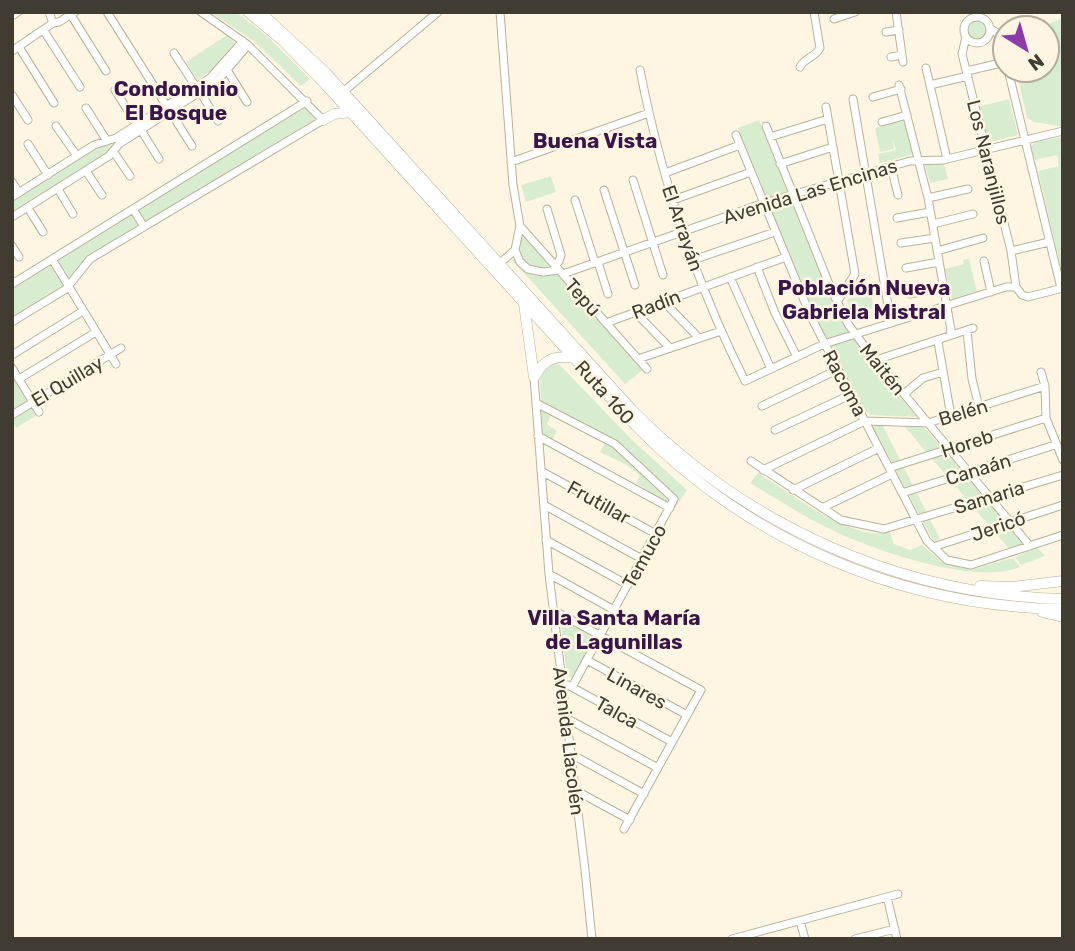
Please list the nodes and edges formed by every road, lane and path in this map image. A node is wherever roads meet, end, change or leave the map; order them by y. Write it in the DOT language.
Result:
graph roads {
  1 [pos="18,12"];
  2 [pos="49,12"];
  3 [pos="107,12"];
  4 [pos="201,12"];
  5 [pos="248,12"];
  6 [pos="260,12"];
  7 [pos="438,12"];
  8 [pos="500,12"];
  9 [pos="814,12"];
  10 [pos="855,12"];
  11 [pos="896,12"];
  12 [pos="73,14"];
  13 [pos="12,16"];
  14 [pos="834,19"];
  15 [pos="53,23"];
  16 [pos="991,29"];
  17 [pos="899,30"];
  18 [pos="44,31"];
  19 [pos="886,32"];
  20 [pos="965,37"];
  21 [pos="246,43"];
  22 [pos="15,49"];
  23 [pos="174,53"];
  24 [pos="891,57"];
  25 [pos="991,65"];
  26 [pos="800,67"];
  27 [pos="926,68"];
  28 [pos="227,70"];
  29 [pos="640,70"];
  30 [pos="106,71"];
  31 [pos="967,74"];
  32 [pos="1011,84"];
  33 [pos="930,85"];
  34 [pos="80,87"];
  35 [pos="115,90"];
  36 [pos="198,90"];
  37 [pos="343,92"];
  38 [pos="12,95"];
  39 [pos="873,97"];
  40 [pos="853,99"];
  41 [pos="307,101"];
  42 [pos="247,102"];
  43 [pos="54,103"];
  44 [pos="826,107"];
  45 [pos="86,108"];
  46 [pos="169,109"];
  47 [pos="350,112"];
  48 [pos="649,113"];
  49 [pos="907,115"];
  50 [pos="828,119"];
  51 [pos="28,120"];
  52 [pos="323,120"];
  53 [pos="218,121"];
  54 [pos="881,122"];
  55 [pos="57,126"];
  56 [pos="765,126"];
  57 [pos="139,127"];
  58 [pos="1063,131"];
  59 [pos="736,135"];
  60 [pos="770,137"];
  61 [pos="1024,139"];
  62 [pos="28,145"];
  63 [pos="112,145"];
  64 [pos="740,145"];
  65 [pos="192,146"];
  66 [pos="833,147"];
  67 [pos="986,149"];
  68 [pos="76,156"];
  69 [pos="159,159"];
  70 [pos="918,159"];
  71 [pos="947,159"];
  72 [pos="511,162"];
  73 [pos="780,164"];
  74 [pos="891,166"];
  75 [pos="86,171"];
  76 [pos="751,172"];
  77 [pos="664,173"];
  78 [pos="48,174"];
  79 [pos="866,174"];
  80 [pos="130,176"];
  81 [pos="634,180"];
  82 [pos="12,182"];
  83 [pos="839,182"];
  84 [pos="58,189"];
  85 [pos="968,189"];
  86 [pos="604,190"];
  87 [pos="16,195"];
  88 [pos="102,195"];
  89 [pos="793,195"];
  90 [pos="898,195"];
  91 [pos="928,198"];
  92 [pos="575,200"];
  93 [pos="673,200"];
  94 [pos="764,203"];
  95 [pos="28,208"];
  96 [pos="133,209"];
  97 [pos="547,209"];
  98 [pos="930,212"];
  99 [pos="73,214"];
  100 [pos="973,215"];
  101 [pos="12,218"];
  102 [pos="897,218"];
  103 [pos="933,225"];
  104 [pos="520,226"];
  105 [pos="144,227"];
  106 [pos="43,232"];
  107 [pos="684,232"];
  108 [pos="775,232"];
  109 [pos="935,238"];
  110 [pos="984,239"];
  111 [pos="653,242"];
  112 [pos="1049,242"];
  113 [pos="901,243"];
  114 [pos="12,246"];
  115 [pos="514,250"];
  116 [pos="937,251"];
  117 [pos="1011,251"];
  118 [pos="625,252"];
  119 [pos="19,257"];
  120 [pos="786,257"];
  121 [pos="52,259"];
  122 [pos="693,260"];
  123 [pos="984,261"];
  124 [pos="596,262"];
  125 [pos="939,262"];
  126 [pos="499,264"];
  127 [pos="757,267"];
  128 [pos="906,268"];
  129 [pos="559,270"];
  130 [pos="663,275"];
  131 [pos="730,276"];
  132 [pos="12,284"];
  133 [pos="635,285"];
  134 [pos="703,286"];
  135 [pos="68,287"];
  136 [pos="943,287"];
  137 [pos="1016,287"];
  138 [pos="1062,288"];
  139 [pos="991,292"];
  140 [pos="608,294"];
  141 [pos="910,294"];
  142 [pos="663,301"];
  143 [pos="837,302"];
  144 [pos="524,303"];
  145 [pos="946,306"];
  146 [pos="83,311"];
  147 [pos="635,312"];
  148 [pos="12,322"];
  149 [pos="606,323"];
  150 [pos="891,323"];
  151 [pos="96,331"];
  152 [pos="721,331"];
  153 [pos="855,333"];
  154 [pos="950,335"];
  155 [pos="699,338"];
  156 [pos="939,342"];
  157 [pos="824,344"];
  158 [pos="121,348"];
  159 [pos="670,348"];
  160 [pos="12,355"];
  161 [pos="110,355"];
  162 [pos="797,357"];
  163 [pos="575,358"];
  164 [pos="638,359"];
  165 [pos="876,360"];
  166 [pos="116,364"];
  167 [pos="12,368"];
  168 [pos="647,369"];
  169 [pos="771,369"];
  170 [pos="838,370"];
  171 [pos="943,372"];
  172 [pos="1041,372"];
  173 [pos="534,377"];
  174 [pos="19,379"];
  175 [pos="1045,386"];
  176 [pos="904,394"];
  177 [pos="850,395"];
  178 [pos="33,402"];
  179 [pos="537,403"];
  180 [pos="762,406"];
  181 [pos="979,407"];
  182 [pos="39,412"];
  183 [pos="12,415"];
  184 [pos="951,416"];
  185 [pos="1046,418"];
  186 [pos="865,421"];
  187 [pos="928,423"];
  188 [pos="775,430"];
  189 [pos="538,436"];
  190 [pos="1055,445"];
  191 [pos="879,448"];
  192 [pos="949,448"];
  193 [pos="1063,460"];
  194 [pos="751,461"];
  195 [pos="763,470"];
  196 [pos="541,471"];
  197 [pos="890,471"];
  198 [pos="969,472"];
  199 [pos="1063,475"];
  200 [pos="793,490"];
  201 [pos="902,493"];
  202 [pos="990,497"];
  203 [pos="544,505"];
  204 [pos="1063,505"];
  205 [pos="822,508"];
  206 [pos="670,509"];
  207 [pos="915,520"];
  208 [pos="1010,522"];
  209 [pos="656,534"];
  210 [pos="1063,535"];
  211 [pos="546,540"];
  212 [pos="1030,545"];
  213 [pos="933,547"];
  214 [pos="642,559"];
  215 [pos="549,574"];
  216 [pos="1063,581"];
  217 [pos="931,582"];
  218 [pos="628,585"];
  219 [pos="1063,599"];
  220 [pos="1010,606"];
  221 [pos="1063,609"];
  222 [pos="553,610"];
  223 [pos="614,610"];
  224 [pos="1063,617"];
  225 [pos="600,636"];
  226 [pos="587,660"];
  227 [pos="562,684"];
  228 [pos="572,687"];
  229 [pos="687,715"];
  230 [pos="566,718"];
  231 [pos="672,742"];
  232 [pos="571,754"];
  233 [pos="658,768"];
  234 [pos="575,790"];
  235 [pos="644,794"];
  236 [pos="630,820"];
  237 [pos="624,830"];
  238 [pos="898,894"];
  239 [pos="887,897"];
  240 [pos="800,921"];
  241 [pos="895,929"];
  242 [pos="770,933"];
  243 [pos="736,938"];
  244 [pos="592,939"];
  245 [pos="804,939"];
  246 [pos="856,939"];
  247 [pos="897,939"];
  1 -- 13 [label="street"];
  2 -- 15 [label="street"];
  3 -- 46 [label="street"];
  4 -- 21 [label="street"];
  5 -- 47 [label="highway, Ruta 160"];
  6 -- 37 [label="highway, Ruta 160"];
  7 -- 37 [label="street"];
  8 -- 72 [label="street"];
  9 -- 26 [label="street"];
  10 -- 14 [label="street"];
  11 -- 17 [label="street"];
  12 -- 15 [label="street"];
  12 -- 30 [label="street"];
  15 -- 18 [label="street"];
  16 -- 20 [label="street"];
  16 -- 20 [label="street"];
  17 -- 19 [label="street"];
  17 -- 24 [label="street"];
  18 -- 22 [label="street"];
  18 -- 34 [label="street"];
  20 -- 31 [label="street, Los Naranjillos"];
  21 -- 28 [label="street"];
  21 -- 36 [label="street"];
  21 -- 41 [label="street"];
  22 -- 43 [label="street"];
  23 -- 36 [label="street"];
  25 -- 31 [label="street"];
  27 -- 33 [label="street"];
  28 -- 36 [label="street"];
  28 -- 42 [label="street"];
  29 -- 48 [label="street, El Arrayán"];
  31 -- 33 [label="street"];
  31 -- 67 [label="street, Los Naranjillos"];
  32 -- 61 [label="street"];
  33 -- 71 [label="street"];
  35 -- 57 [label="street"];
  36 -- 46 [label="street"];
  36 -- 53 [label="street"];
  37 -- 126 [label="highway, Ruta 160"];
  38 -- 51 [label="street"];
  39 -- 49 [label="street"];
  40 -- 79 [label="street"];
  41 -- 52 [label="street"];
  41 -- 96 [label="street"];
  44 -- 50 [label="street"];
  45 -- 63 [label="street"];
  46 -- 57 [label="street"];
  46 -- 65 [label="street"];
  47 -- 52 [label="highway"];
  47 -- 144 [label="highway, Ruta 160"];
  48 -- 72 [label="street"];
  48 -- 77 [label="street, El Arrayán"];
  49 -- 54 [label="street"];
  49 -- 70 [label="street"];
  50 -- 60 [label="street"];
  50 -- 66 [label="street"];
  52 -- 105 [label="street"];
  55 -- 68 [label="street"];
  56 -- 60 [label="street, Maitén"];
  57 -- 63 [label="street"];
  57 -- 69 [label="street"];
  58 -- 61 [label="street, Avenida Las Encinas"];
  59 -- 64 [label="street, Racoma"];
  60 -- 73 [label="street, Maitén"];
  61 -- 67 [label="street, Avenida Las Encinas"];
  61 -- 112 [label="street"];
  62 -- 78 [label="street"];
  63 -- 68 [label="street"];
  63 -- 75 [label="street"];
  63 -- 80 [label="street"];
  64 -- 76 [label="street, Racoma"];
  64 -- 77 [label="street"];
  66 -- 73 [label="street"];
  66 -- 83 [label="street"];
  67 -- 71 [label="street, Avenida Las Encinas"];
  67 -- 117 [label="street, Los Naranjillos"];
  68 -- 78 [label="street"];
  70 -- 71 [label="street, Avenida Las Encinas"];
  70 -- 74 [label="street, Avenida Las Encinas"];
  70 -- 91 [label="street"];
  72 -- 104 [label="street"];
  73 -- 89 [label="street, Maitén"];
  74 -- 79 [label="street, Avenida Las Encinas"];
  74 -- 90 [label="street"];
  75 -- 84 [label="street"];
  75 -- 88 [label="street"];
  76 -- 93 [label="street"];
  76 -- 94 [label="street, Racoma"];
  77 -- 93 [label="street, El Arrayán"];
  78 -- 87 [label="street"];
  79 -- 83 [label="street, Avenida Las Encinas"];
  79 -- 150 [label="street"];
  81 -- 111 [label="street"];
  82 -- 87 [label="street"];
  83 -- 89 [label="street, Avenida Las Encinas"];
  83 -- 143 [label="street"];
  84 -- 95 [label="street"];
  84 -- 99 [label="street"];
  85 -- 91 [label="street"];
  86 -- 118 [label="street"];
  89 -- 94 [label="street, Avenida Las Encinas"];
  89 -- 143 [label="street, Maitén"];
  91 -- 98 [label="street"];
  92 -- 124 [label="street"];
  93 -- 107 [label="street, El Arrayán"];
  94 -- 107 [label="street, Avenida Las Encinas"];
  94 -- 108 [label="street, Racoma"];
  95 -- 101 [label="street"];
  95 -- 106 [label="street"];
  96 -- 105 [label="street"];
  96 -- 121 [label="street"];
  97 -- 129 [label="street"];
  98 -- 102 [label="street"];
  98 -- 103 [label="street"];
  100 -- 103 [label="street"];
  103 -- 109 [label="street"];
  104 -- 115 [label="street"];
  104 -- 129 [label="street, Tepú"];
  105 -- 135 [label="street"];
  107 -- 111 [label="street, Avenida Las Encinas"];
  107 -- 122 [label="street, El Arrayán"];
  108 -- 120 [label="street, Racoma"];
  108 -- 122 [label="street"];
  109 -- 113 [label="street"];
  109 -- 116 [label="street"];
  110 -- 116 [label="street"];
  111 -- 118 [label="street, Avenida Las Encinas"];
  111 -- 130 [label="street"];
  112 -- 117 [label="street"];
  112 -- 138 [label="street"];
  114 -- 119 [label="street"];
  115 -- 126 [label="street"];
  115 -- 129 [label="street"];
  116 -- 125 [label="street"];
  117 -- 137 [label="street, Los Naranjillos"];
  118 -- 124 [label="street, Avenida Las Encinas"];
  118 -- 133 [label="street"];
  120 -- 127 [label="street, Radín"];
  120 -- 157 [label="street, Racoma"];
  121 -- 132 [label="street"];
  121 -- 135 [label="street"];
  122 -- 134 [label="street, El Arrayán"];
  123 -- 139 [label="street"];
  124 -- 129 [label="street, Avenida Las Encinas"];
  124 -- 140 [label="street"];
  125 -- 128 [label="street"];
  125 -- 136 [label="street"];
  126 -- 217 [label="highway, Ruta 160"];
  127 -- 131 [label="street, Radín"];
  127 -- 162 [label="street"];
  129 -- 149 [label="street, Tepú"];
  131 -- 134 [label="street, Radín"];
  131 -- 169 [label="street"];
  134 -- 142 [label="street, Radín"];
  134 -- 152 [label="street, El Arrayán"];
  135 -- 146 [label="street"];
  135 -- 148 [label="street"];
  136 -- 141 [label="street"];
  136 -- 145 [label="street"];
  137 -- 138 [label="street"];
  137 -- 139 [label="street"];
  139 -- 145 [label="street"];
  142 -- 147 [label="street, Radín"];
  142 -- 155 [label="street"];
  143 -- 153 [label="street, Maitén"];
  144 -- 163 [label="highway, Ruta 160"];
  144 -- 173 [label="highway"];
  145 -- 150 [label="street"];
  145 -- 154 [label="street"];
  146 -- 151 [label="street"];
  146 -- 160 [label="street"];
  147 -- 149 [label="street, Radín"];
  147 -- 159 [label="street"];
  149 -- 164 [label="street, Tepú"];
  150 -- 153 [label="street"];
  151 -- 161 [label="street"];
  151 -- 174 [label="street"];
  152 -- 155 [label="street"];
  152 -- 169 [label="street, El Arrayán"];
  153 -- 157 [label="street"];
  153 -- 165 [label="street, Maitén"];
  154 -- 156 [label="street"];
  154 -- 181 [label="street"];
  155 -- 159 [label="street"];
  156 -- 165 [label="street"];
  156 -- 171 [label="street"];
  157 -- 162 [label="street"];
  157 -- 170 [label="street, Racoma"];
  158 -- 161 [label="street, El Quillay"];
  159 -- 164 [label="street"];
  161 -- 166 [label="street"];
  161 -- 178 [label="street, El Quillay"];
  162 -- 169 [label="street"];
  163 -- 173 [label="highway"];
  163 -- 220 [label="highway, Ruta 160"];
  164 -- 168 [label="street, Tepú"];
  165 -- 176 [label="street, Maitén"];
  167 -- 174 [label="street"];
  170 -- 177 [label="street, Racoma"];
  170 -- 180 [label="street"];
  171 -- 176 [label="street"];
  171 -- 184 [label="street"];
  172 -- 175 [label="street"];
  173 -- 179 [label="street, Avenida Llacolén"];
  174 -- 178 [label="street"];
  175 -- 181 [label="street, Belén"];
  175 -- 185 [label="street"];
  176 -- 187 [label="street, Maitén"];
  177 -- 186 [label="street, Racoma"];
  177 -- 188 [label="street"];
  178 -- 182 [label="street"];
  178 -- 183 [label="street, El Quillay"];
  179 -- 189 [label="street, Avenida Llacolén"];
  179 -- 206 [label="street, Temuco"];
  181 -- 184 [label="street, Belén"];
  184 -- 187 [label="street, Belén"];
  185 -- 190 [label="street"];
  185 -- 192 [label="street, Horeb"];
  186 -- 187 [label="street, Belén"];
  186 -- 191 [label="street, Racoma"];
  186 -- 195 [label="street, Belén"];
  187 -- 192 [label="street, Maitén"];
  189 -- 196 [label="street, Avenida Llacolén"];
  189 -- 206 [label="street"];
  190 -- 193 [label="street"];
  190 -- 198 [label="street, Canaán"];
  191 -- 197 [label="street, Racoma"];
  191 -- 200 [label="street"];
  192 -- 197 [label="street, Horeb"];
  192 -- 198 [label="street, Maitén"];
  194 -- 195 [label="street, Samaria"];
  195 -- 200 [label="street, Samaria"];
  196 -- 203 [label="street, Avenida Llacolén"];
  196 -- 209 [label="street, Frutillar"];
  197 -- 201 [label="street, Racoma"];
  197 -- 205 [label="street, Horeb"];
  198 -- 201 [label="street, Canaán"];
  198 -- 202 [label="street, Maitén"];
  199 -- 202 [label="street, Samaria"];
  200 -- 205 [label="street, Samaria"];
  201 -- 207 [label="street, Racoma"];
  202 -- 207 [label="street, Samaria"];
  202 -- 208 [label="street, Maitén"];
  203 -- 211 [label="street, Avenida Llacolén"];
  203 -- 214 [label="street"];
  204 -- 208 [label="street, Jericó"];
  205 -- 207 [label="street, Samaria"];
  206 -- 209 [label="street, Temuco"];
  207 -- 213 [label="street, Racoma"];
  208 -- 212 [label="street, Maitén"];
  208 -- 213 [label="street, Jericó"];
  209 -- 214 [label="street, Temuco"];
  210 -- 212 [label="street"];
  211 -- 215 [label="street, Avenida Llacolén"];
  211 -- 218 [label="street"];
  212 -- 213 [label="street"];
  214 -- 218 [label="street, Temuco"];
  215 -- 222 [label="street, Avenida Llacolén"];
  215 -- 223 [label="street"];
  216 -- 217 [label="highway"];
  217 -- 219 [label="highway, Ruta 160"];
  218 -- 223 [label="street, Temuco"];
  220 -- 221 [label="highway, Ruta 160"];
  220 -- 224 [label="highway"];
  222 -- 225 [label="street"];
  222 -- 227 [label="street, Avenida Llacolén"];
  223 -- 225 [label="street, Temuco"];
  225 -- 226 [label="street, Temuco"];
  225 -- 229 [label="street"];
  226 -- 228 [label="street, Temuco"];
  226 -- 229 [label="street, Linares"];
  227 -- 228 [label="street, Talca"];
  227 -- 230 [label="street, Avenida Llacolén"];
  228 -- 231 [label="street, Talca"];
  229 -- 231 [label="street"];
  230 -- 232 [label="street, Avenida Llacolén"];
  230 -- 233 [label="street"];
  231 -- 233 [label="street"];
  232 -- 234 [label="street, Avenida Llacolén"];
  232 -- 235 [label="street"];
  233 -- 235 [label="street"];
  234 -- 236 [label="street"];
  234 -- 244 [label="street, Avenida Llacolén"];
  235 -- 236 [label="street"];
  236 -- 237 [label="street"];
  238 -- 239 [label="street"];
  239 -- 240 [label="street"];
  239 -- 241 [label="street"];
  240 -- 242 [label="street"];
  240 -- 245 [label="street"];
  241 -- 246 [label="street"];
  241 -- 247 [label="street"];
  242 -- 243 [label="street"];
}
